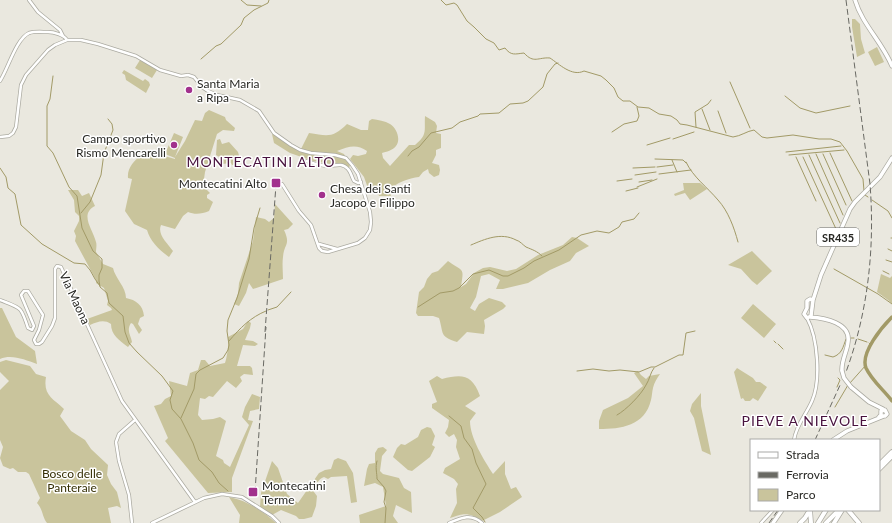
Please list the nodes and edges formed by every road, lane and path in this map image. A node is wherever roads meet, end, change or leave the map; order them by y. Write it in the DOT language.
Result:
graph roads {
  1 [pos="29,0"];
  2 [pos="855,0"];
  3 [pos="63,36"];
  4 [pos="67,40"];
  5 [pos="892,66"];
  6 [pos="0,81"];
  7 [pos="0,137"];
  8 [pos="892,158"];
  9 [pos="307,162"];
  10 [pos="361,182"];
  11 [pos="282,184"];
  12 [pos="319,244"];
  13 [pos="339,249"];
  14 [pos="812,299"];
  15 [pos="0,300"];
  16 [pos="810,317"];
  17 [pos="892,413"];
  18 [pos="883,414"];
  19 [pos="135,420"];
  20 [pos="794,439"];
  21 [pos="835,439"];
  22 [pos="892,452"];
  23 [pos="892,456"];
  24 [pos="880,463"];
  25 [pos="880,468"];
  26 [pos="195,502"];
  27 [pos="772,511"];
  28 [pos="781,511"];
  29 [pos="808,511"];
  30 [pos="825,511"];
  31 [pos="834,511"];
  32 [pos="840,511"];
  33 [pos="840,511"];
  34 [pos="850,511"];
  35 [pos="132,523"];
  36 [pos="152,523"];
  37 [pos="280,523"];
  38 [pos="449,523"];
  39 [pos="482,523"];
  40 [pos="761,523"];
  41 [pos="773,523"];
  42 [pos="800,523"];
  43 [pos="810,523"];
  44 [pos="818,523"];
  45 [pos="823,523"];
  46 [pos="826,523"];
  47 [pos="834,523"];
  48 [pos="860,523"];
  1 -- 3 [label="main road"];
  2 -- 5 [label="main road"];
  3 -- 4 [label="main road"];
  3 -- 6 [label="main road"];
  4 -- 7 [label="main road"];
  4 -- 10 [label="main road"];
  8 -- 14 [label="main road, SR435"];
  9 -- 10 [label="main road"];
  10 -- 13 [label="main road"];
  11 -- 12 [label="main road"];
  12 -- 13 [label="main road"];
  12 -- 13 [label="main road"];
  14 -- 16 [label="main road, SR435"];
  14 -- 16 [label="main road, SR435"];
  15 -- 19 [label="main road, Via Maona"];
  16 -- 18 [label="main road, bridge"];
  16 -- 20 [label="main road, SR435"];
  17 -- 18 [label="main road"];
  18 -- 21 [label="main road"];
  19 -- 26 [label="main road"];
  19 -- 35 [label="main road"];
  22 -- 24 [label="highway"];
  23 -- 25 [label="highway"];
  26 -- 36 [label="main road"];
  26 -- 37 [label="main road"];
  27 -- 40 [label="main road"];
  28 -- 41 [label="main road"];
  29 -- 42 [label="highway"];
  29 -- 43 [label="highway"];
  30 -- 44 [label="highway"];
  31 -- 45 [label="highway"];
  32 -- 46 [label="highway"];
  33 -- 47 [label="highway"];
  34 -- 48 [label="highway"];
  38 -- 39 [label="main road"];
}
